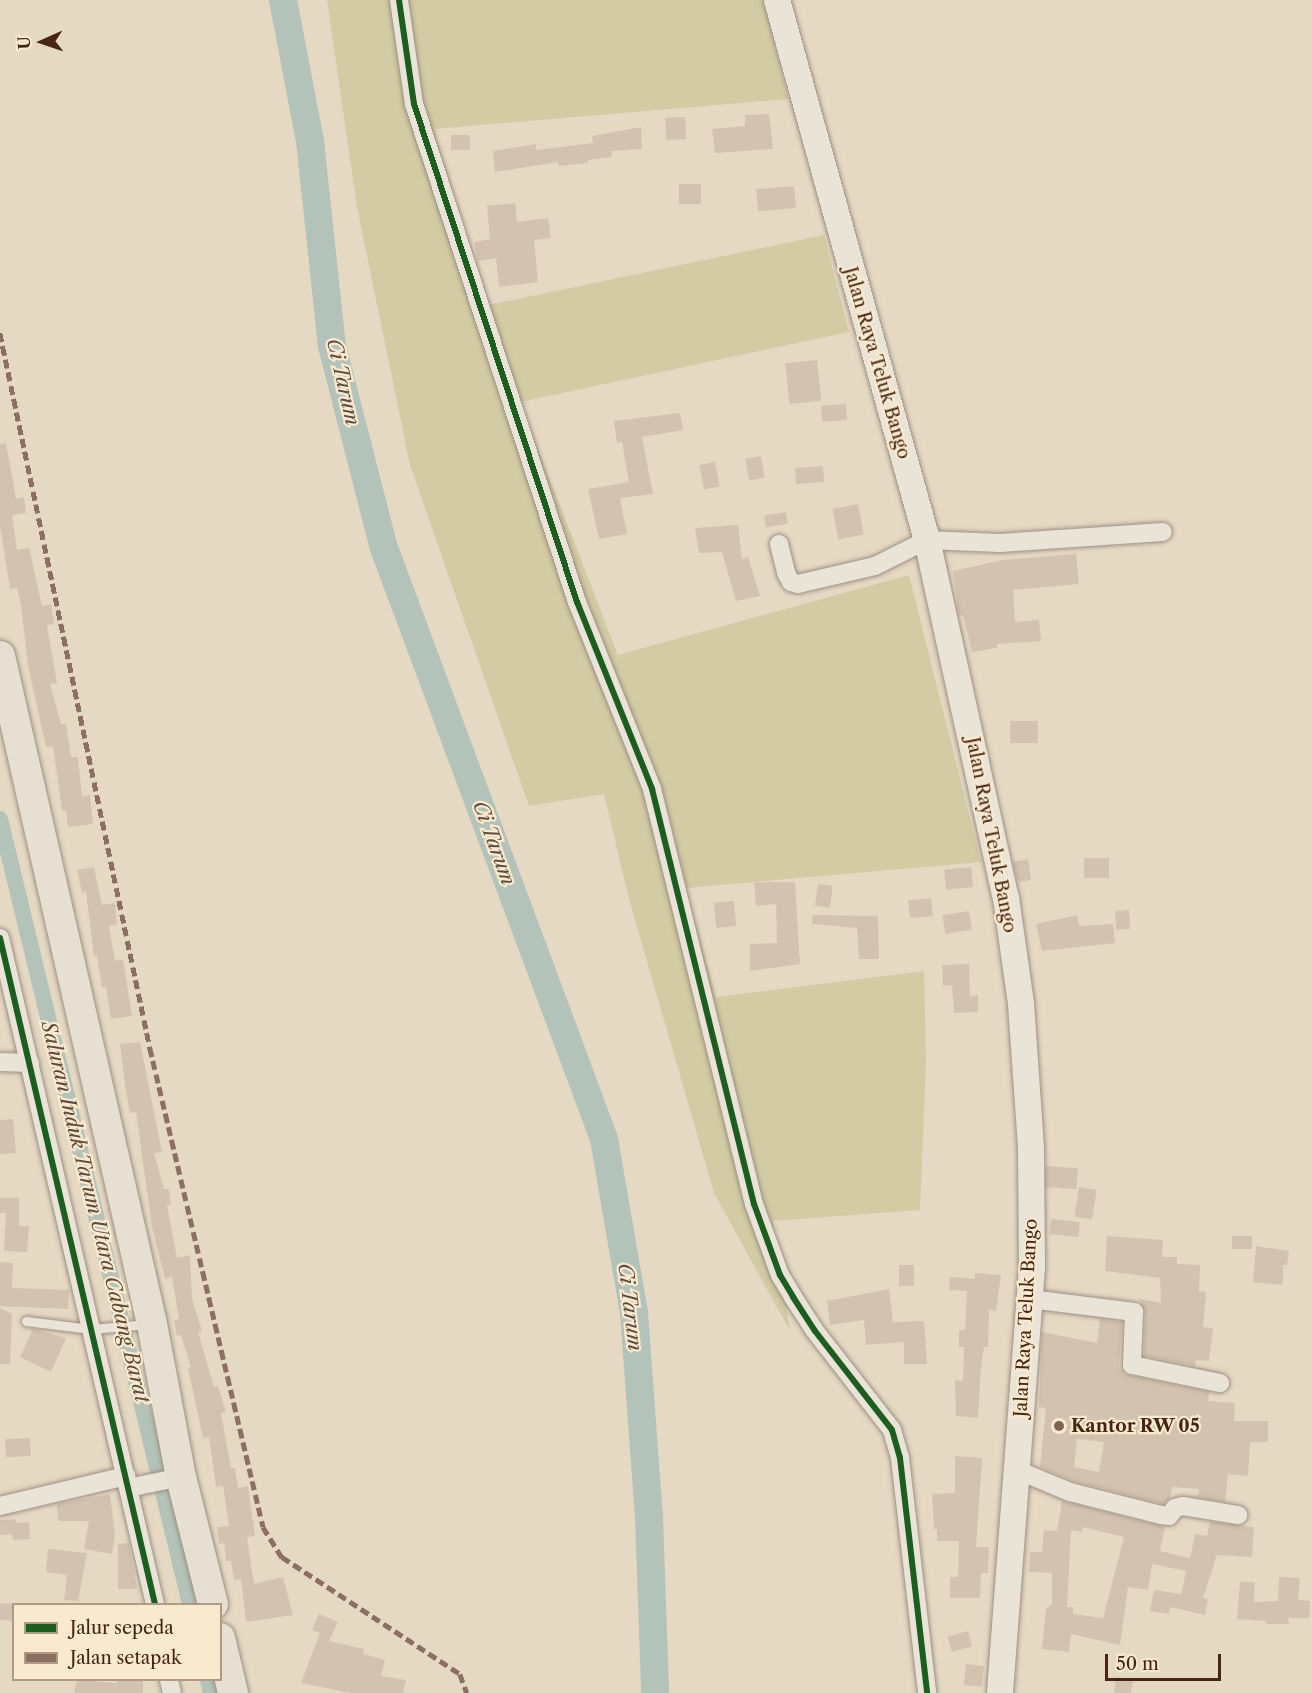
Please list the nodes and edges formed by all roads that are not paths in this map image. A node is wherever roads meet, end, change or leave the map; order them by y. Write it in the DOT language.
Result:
graph roads {
  1 [pos="399,0"];
  2 [pos="777,0"];
  3 [pos="1163,532"];
  4 [pos="927,540"];
  5 [pos="779,544"];
  6 [pos="0,656"];
  7 [pos="0,938"];
  8 [pos="0,1062"];
  9 [pos="30,1063"];
  10 [pos="1030,1299"];
  11 [pos="26,1321"];
  12 [pos="145,1325"];
  13 [pos="98,1328"];
  14 [pos="1220,1383"];
  15 [pos="1017,1470"];
  16 [pos="171,1479"];
  17 [pos="130,1483"];
  18 [pos="0,1506"];
  19 [pos="1238,1515"];
  20 [pos="155,1603"];
  21 [pos="212,1603"];
  22 [pos="222,1646"];
  23 [pos="233,1693"];
  24 [pos="927,1693"];
  25 [pos="1000,1693"];
  1 -- 24 [label="street"];
  2 -- 4 [label="main road, Jalan Raya Teluk Bango"];
  3 -- 4 [label="street"];
  4 -- 5 [label="street"];
  4 -- 10 [label="main road, Jalan Raya Teluk Bango"];
  6 -- 12 [label="main road"];
  7 -- 9 [label="street"];
  8 -- 9 [label="street"];
  9 -- 13 [label="street"];
  10 -- 14 [label="street"];
  10 -- 15 [label="main road, Jalan Raya Teluk Bango"];
  11 -- 13 [label="lane"];
  12 -- 13 [label="lane"];
  12 -- 16 [label="main road"];
  13 -- 17 [label="street"];
  15 -- 19 [label="street"];
  15 -- 25 [label="main road, Jalan Raya Teluk Bango"];
  16 -- 17 [label="street"];
  16 -- 21 [label="main road"];
  17 -- 18 [label="street"];
  17 -- 20 [label="street"];
  22 -- 23 [label="main road"];
}
